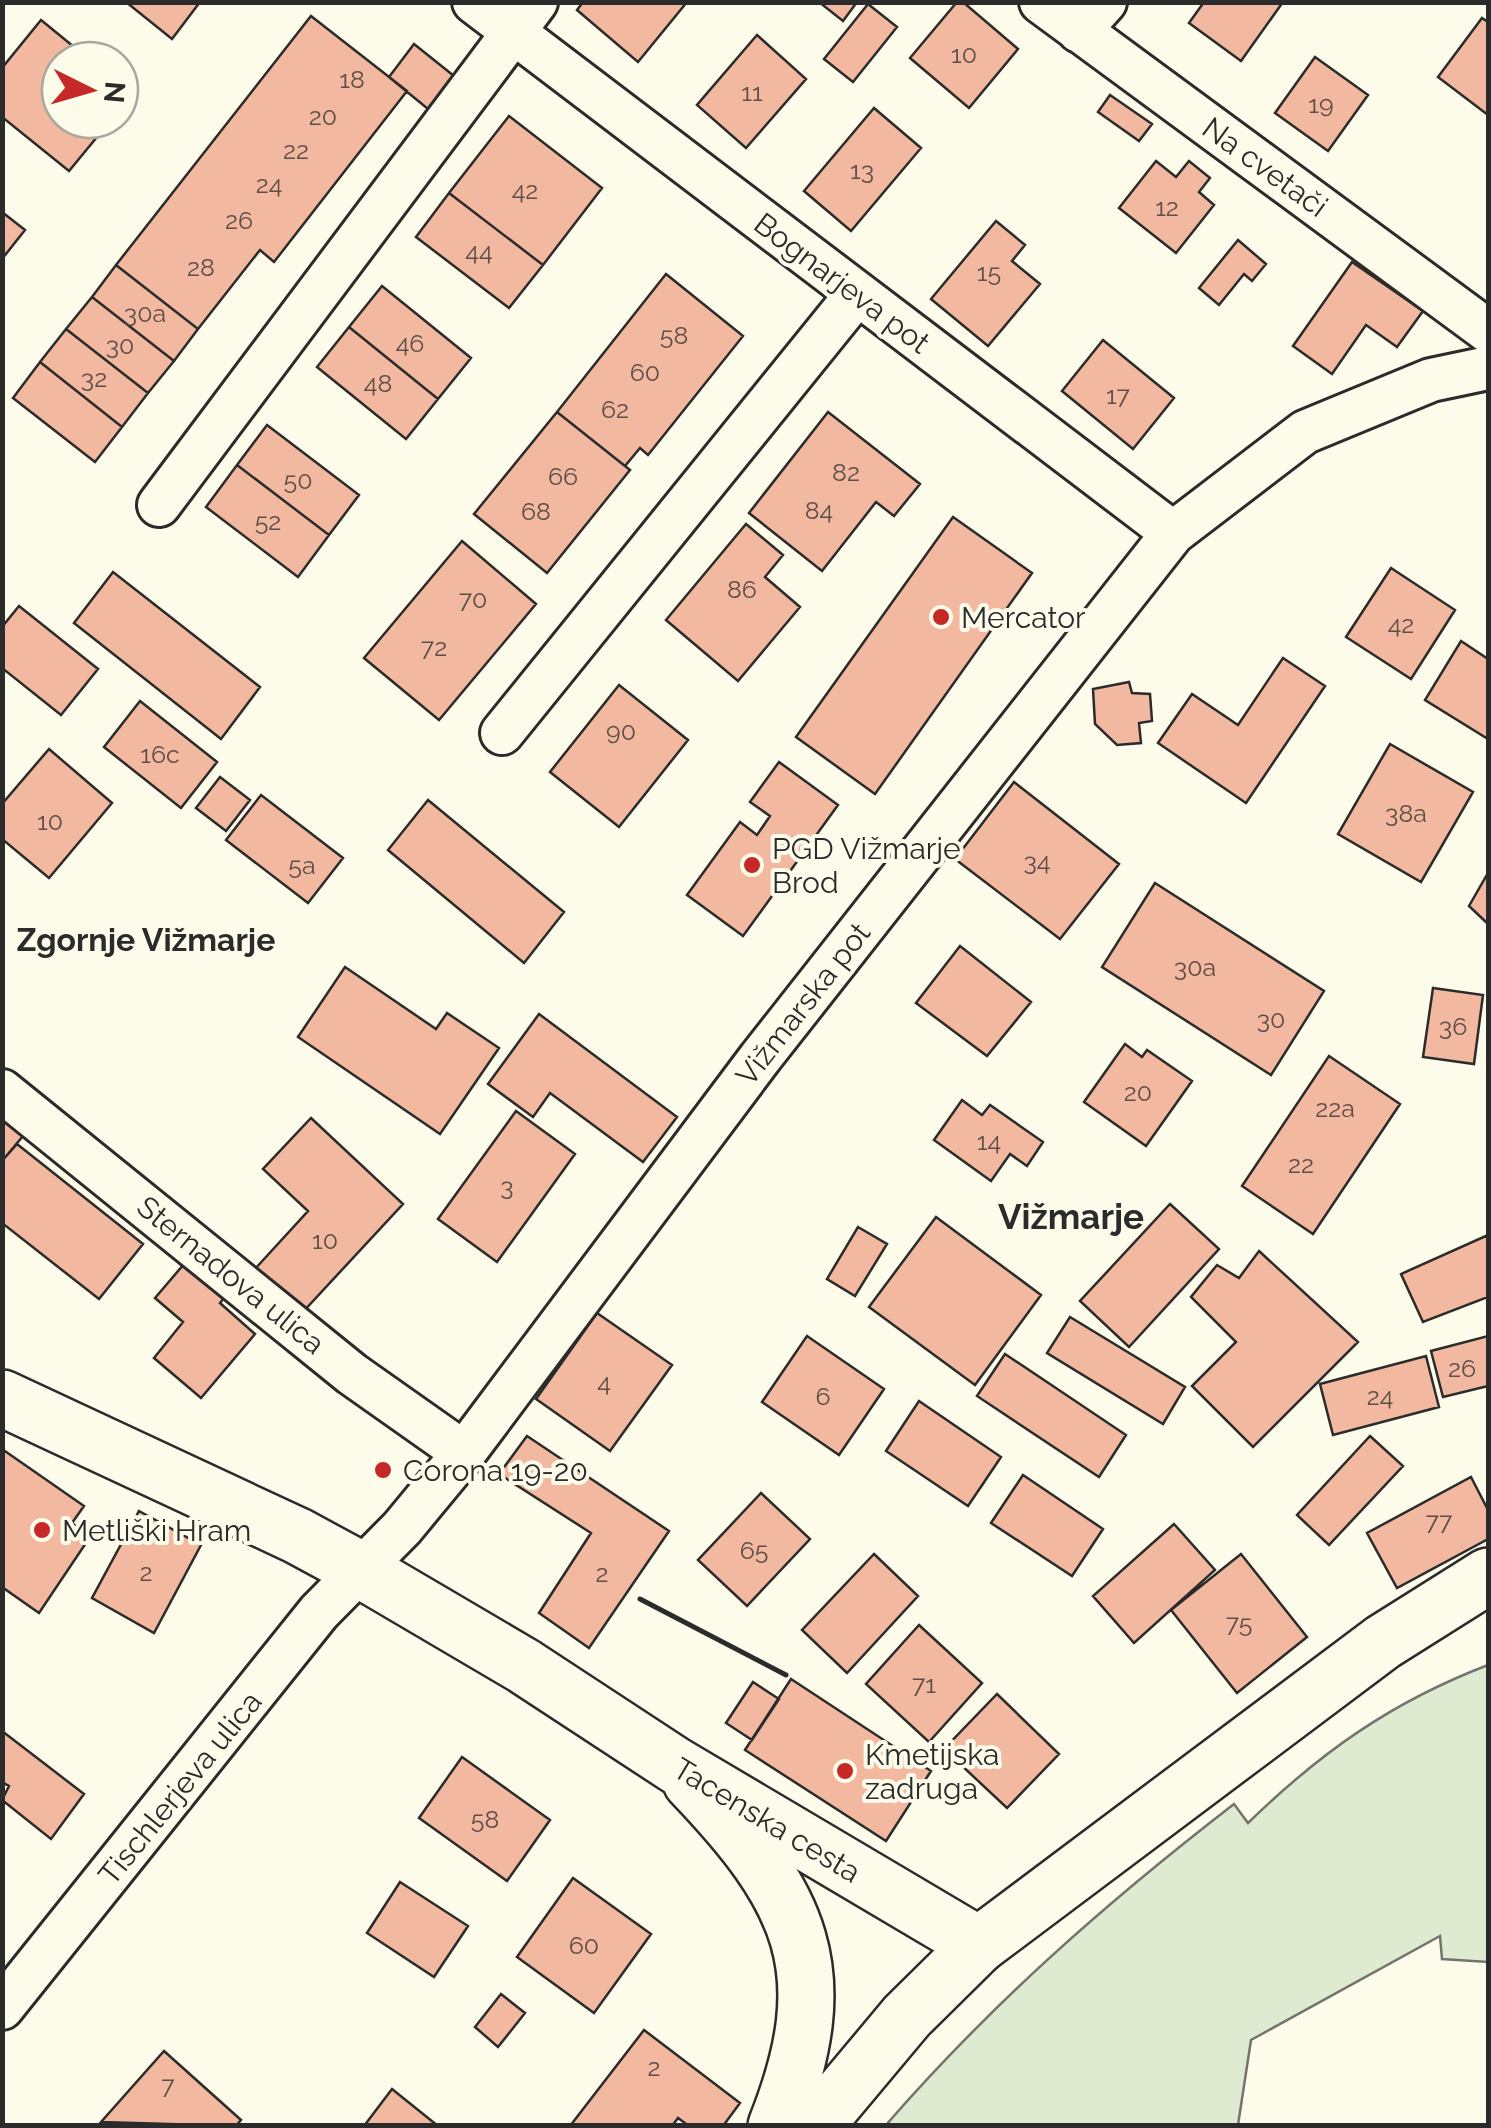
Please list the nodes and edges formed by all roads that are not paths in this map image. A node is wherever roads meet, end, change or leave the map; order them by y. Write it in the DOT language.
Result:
graph roads {
  1 [pos="474,2"];
  2 [pos="1040,2"];
  3 [pos="1092,17"];
  4 [pos="524,18"];
  5 [pos="857,294"];
  6 [pos="1488,331"];
  7 [pos="1488,368"];
  8 [pos="159,505"];
  9 [pos="1173,533"];
  10 [pos="502,733"];
  11 [pos="2,1090"];
  12 [pos="2,1398"];
  13 [pos="464,1452"];
  14 [pos="360,1569"];
  15 [pos="1488,1576"];
  16 [pos="675,1766"];
  17 [pos="980,1944"];
  18 [pos="2,2008"];
  19 [pos="776,2126"];
  20 [pos="815,2126"];
  1 -- 4 [label="street, Bognarjeva pot"];
  2 -- 3 [label="street, Na cvetači"];
  3 -- 6 [label="street, Na cvetači"];
  4 -- 5 [label="street, Bognarjeva pot"];
  4 -- 8 [label="street"];
  5 -- 9 [label="street, Bognarjeva pot"];
  5 -- 10 [label="street"];
  7 -- 9 [label="street, Vižmarska pot"];
  9 -- 13 [label="street, Vižmarska pot"];
  11 -- 13 [label="street, Sternadova ulica"];
  12 -- 14 [label="main road, Tacenska cesta"];
  13 -- 14 [label="street, Vižmarska pot"];
  14 -- 16 [label="main road, Tacenska cesta"];
  14 -- 18 [label="street, Tischlerjeva ulica"];
  15 -- 17 [label="main road"];
  16 -- 17 [label="main road, Tacenska cesta"];
  16 -- 19 [label="main road"];
  17 -- 20 [label="main road"];
}
